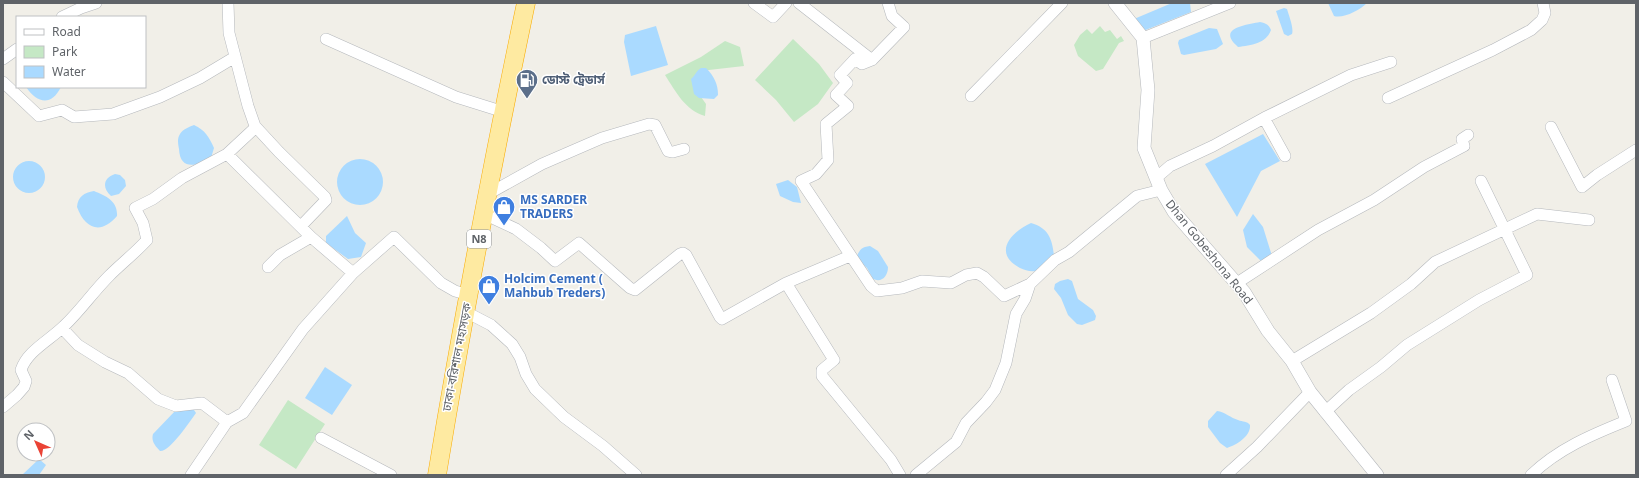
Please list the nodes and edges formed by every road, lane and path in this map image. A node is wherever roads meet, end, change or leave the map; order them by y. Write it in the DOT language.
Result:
graph roads {
  1 [pos="96,3"];
  2 [pos="228,3"];
  3 [pos="526,3"];
  4 [pos="754,3"];
  5 [pos="786,3"];
  6 [pos="799,3"];
  7 [pos="888,3"];
  8 [pos="1062,3"];
  9 [pos="1115,3"];
  10 [pos="1230,3"];
  11 [pos="1543,3"];
  12 [pos="64,16"];
  13 [pos="1143,38"];
  14 [pos="326,39"];
  15 [pos="16,50"];
  16 [pos="235,57"];
  17 [pos="3,60"];
  18 [pos="872,60"];
  19 [pos="1391,62"];
  20 [pos="3,82"];
  21 [pos="971,96"];
  22 [pos="1388,98"];
  23 [pos="504,112"];
  24 [pos="1264,118"];
  25 [pos="256,127"];
  26 [pos="1551,128"];
  27 [pos="1468,135"];
  28 [pos="684,149"];
  29 [pos="1636,150"];
  30 [pos="227,154"];
  31 [pos="1285,156"];
  32 [pos="1482,181"];
  33 [pos="1158,184"];
  34 [pos="488,194"];
  35 [pos="484,214"];
  36 [pos="1589,220"];
  37 [pos="301,226"];
  38 [pos="1505,229"];
  39 [pos="311,237"];
  40 [pos="850,256"];
  41 [pos="268,267"];
  42 [pos="353,273"];
  43 [pos="786,283"];
  44 [pos="1237,283"];
  45 [pos="1030,284"];
  46 [pos="468,303"];
  47 [pos="62,328"];
  48 [pos="1292,361"];
  49 [pos="1612,380"];
  50 [pos="1310,392"];
  51 [pos="3,407"];
  52 [pos="1325,412"];
  53 [pos="227,422"];
  54 [pos="321,438"];
  55 [pos="191,475"];
  56 [pos="391,475"];
  57 [pos="437,475"];
  58 [pos="636,475"];
  59 [pos="900,475"];
  60 [pos="916,475"];
  61 [pos="1226,475"];
  62 [pos="1377,475"];
  63 [pos="1531,475"];
  1 -- 12 [label="street"];
  2 -- 16 [label="street"];
  3 -- 23 [label="highway, ঢাকা-বরিশাল মহাসড়ক / N8"];
  4 -- 5 [label="street"];
  6 -- 18 [label="street"];
  7 -- 18 [label="street"];
  8 -- 21 [label="street"];
  9 -- 13 [label="street"];
  10 -- 13 [label="street"];
  11 -- 22 [label="street"];
  13 -- 33 [label="street, Dhan Gobeshona Road"];
  14 -- 23 [label="street"];
  15 -- 17 [label="street"];
  16 -- 20 [label="street"];
  16 -- 25 [label="street"];
  18 -- 40 [label="street"];
  19 -- 24 [label="street"];
  23 -- 34 [label="highway, ঢাকা-বরিশাল মহাসড়ক / N8"];
  24 -- 31 [label="street"];
  24 -- 33 [label="street"];
  25 -- 30 [label="street"];
  25 -- 37 [label="street"];
  26 -- 29 [label="street"];
  27 -- 44 [label="street"];
  28 -- 34 [label="street"];
  30 -- 37 [label="street"];
  30 -- 47 [label="street"];
  32 -- 38 [label="street"];
  33 -- 44 [label="street, Dhan Gobeshona Road"];
  33 -- 45 [label="street"];
  34 -- 35 [label="highway, ঢাকা-বরিশাল মহাসড়ক / N8"];
  35 -- 43 [label="street"];
  35 -- 46 [label="highway, ঢাকা-বরিশাল মহাসড়ক / N8"];
  36 -- 38 [label="street"];
  37 -- 39 [label="street"];
  38 -- 48 [label="street"];
  38 -- 52 [label="street"];
  39 -- 41 [label="street"];
  39 -- 42 [label="street"];
  40 -- 43 [label="street"];
  40 -- 45 [label="street"];
  42 -- 46 [label="street"];
  42 -- 53 [label="street"];
  43 -- 59 [label="street"];
  44 -- 48 [label="street, Dhan Gobeshona Road"];
  45 -- 60 [label="street"];
  46 -- 57 [label="highway, ঢাকা-বরিশাল মহাসড়ক / N8"];
  46 -- 58 [label="street"];
  47 -- 51 [label="street"];
  47 -- 53 [label="street"];
  48 -- 50 [label="street, Dhan Gobeshona Road"];
  49 -- 63 [label="street"];
  50 -- 52 [label="street, Dhan Gobeshona Road"];
  50 -- 61 [label="street"];
  52 -- 62 [label="street, Dhan Gobeshona Road"];
  53 -- 55 [label="street"];
  54 -- 56 [label="street"];
}
